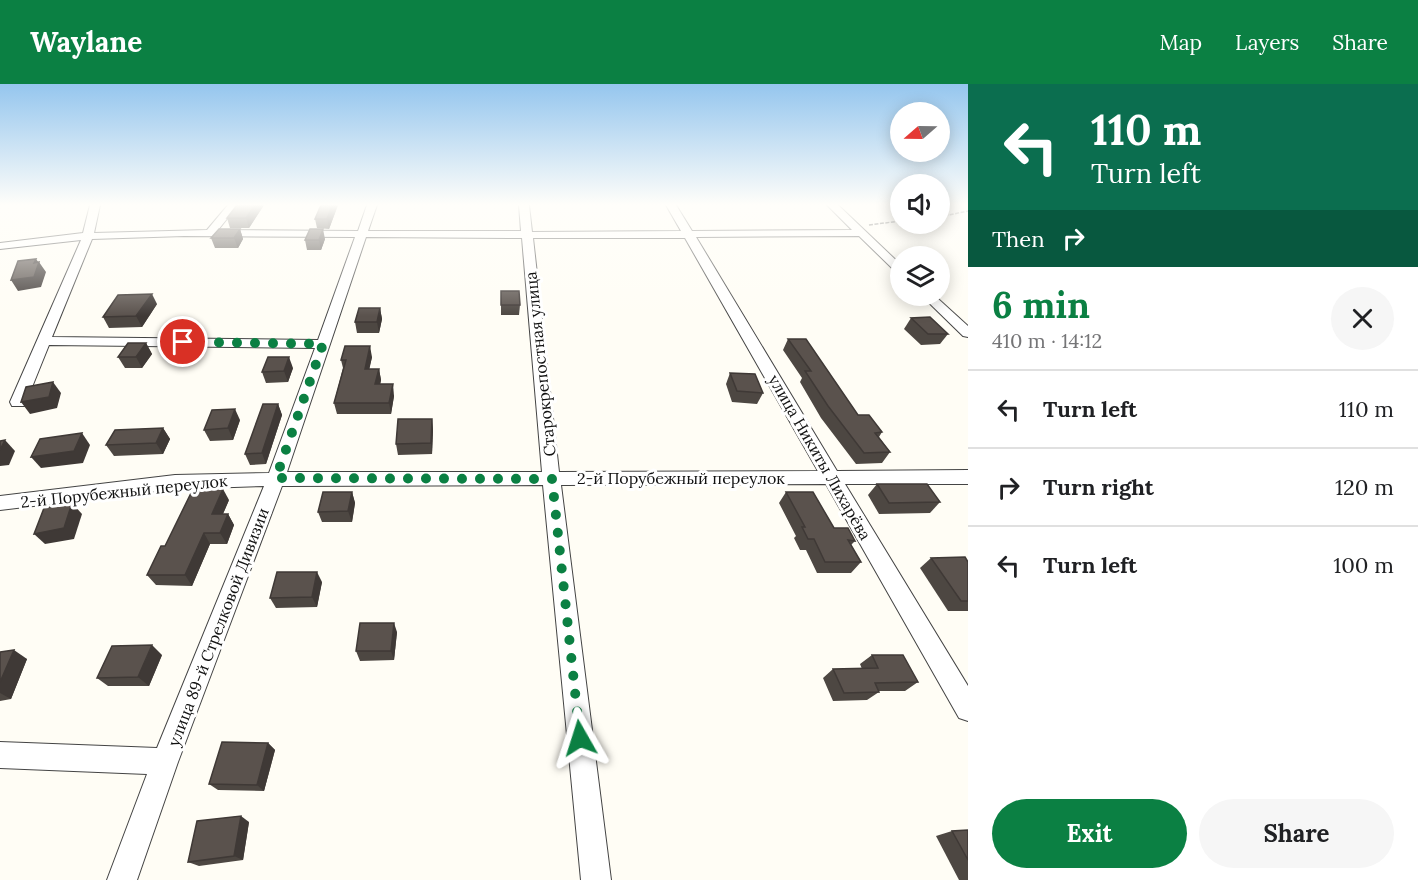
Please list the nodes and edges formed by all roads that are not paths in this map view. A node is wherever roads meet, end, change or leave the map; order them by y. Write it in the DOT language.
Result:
graph roads {
  1 [pos="34,242"];
  2 [pos="85,242"];
  3 [pos="359,242"];
  4 [pos="528,242"];
  5 [pos="692,242"];
  6 [pos="870,242"];
  7 [pos="0,246"];
  8 [pos="890,261"];
  9 [pos="938,306"];
  10 [pos="968,333"];
  11 [pos="43,341"];
  12 [pos="323,344"];
  13 [pos="18,402"];
  14 [pos="832,477"];
  15 [pos="968,477"];
  16 [pos="276,478"];
  17 [pos="552,479"];
  18 [pos="0,503"];
  19 [pos="968,709"];
  20 [pos="0,755"];
  21 [pos="165,762"];
  22 [pos="122,880"];
  23 [pos="596,880"];
  1 -- 7 [label="street"];
  2 -- 11 [label="street"];
  3 -- 12 [label="street, улица 89-й Стрелковой Дивизии"];
  4 -- 17 [label="street, Старокрепостная улица"];
  5 -- 14 [label="street, улица Никиты Лихарёва"];
  6 -- 8 [label="street"];
  9 -- 10 [label="street"];
  11 -- 12 [label="street"];
  11 -- 13 [label="street"];
  12 -- 16 [label="street, улица 89-й Стрелковой Дивизии"];
  14 -- 15 [label="street, 2-й Порубежный переулок"];
  14 -- 17 [label="street, 2-й Порубежный переулок"];
  14 -- 19 [label="street, улица Никиты Лихарёва"];
  16 -- 17 [label="street, 2-й Порубежный переулок"];
  16 -- 18 [label="street, 2-й Порубежный переулок"];
  16 -- 21 [label="street, улица 89-й Стрелковой Дивизии"];
  17 -- 23 [label="street, Старокрепостная улица"];
  20 -- 21 [label="street"];
  21 -- 22 [label="street, улица 89-й Стрелковой Дивизии"];
}
